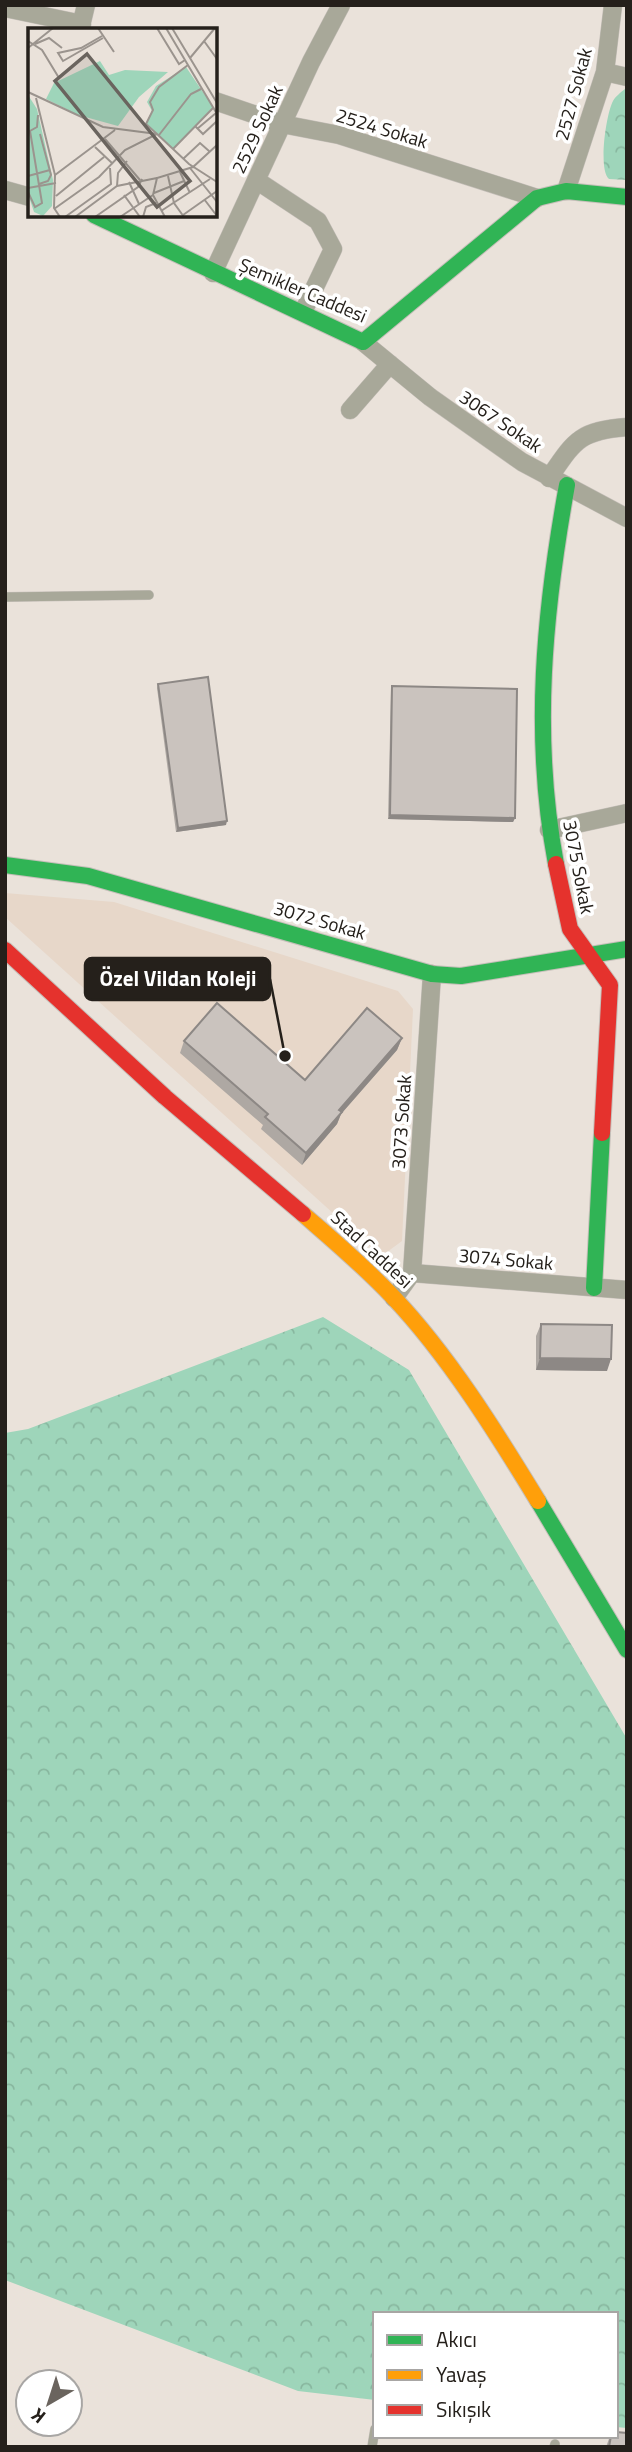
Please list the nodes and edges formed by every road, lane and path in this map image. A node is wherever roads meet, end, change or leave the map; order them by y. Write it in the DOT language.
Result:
graph roads {
  1 [pos="86,5"];
  2 [pos="341,5"];
  3 [pos="613,5"];
  4 [pos="5,6"];
  5 [pos="81,27"];
  6 [pos="605,72"];
  7 [pos="627,77"];
  8 [pos="217,102"];
  9 [pos="282,124"];
  10 [pos="257,180"];
  11 [pos="5,190"];
  12 [pos="566,191"];
  13 [pos="28,196"];
  14 [pos="627,197"];
  15 [pos="537,198"];
  16 [pos="98,217"];
  17 [pos="213,273"];
  18 [pos="303,312"];
  19 [pos="363,342"];
  20 [pos="390,364"];
  21 [pos="350,410"];
  22 [pos="627,427"];
  23 [pos="549,478"];
  24 [pos="567,485"];
  25 [pos="627,518"];
  26 [pos="149,595"];
  27 [pos="5,597"];
  28 [pos="627,813"];
  29 [pos="549,830"];
  30 [pos="5,865"];
  31 [pos="627,949"];
  32 [pos="5,950"];
  33 [pos="587,957"];
  34 [pos="432,974"];
  35 [pos="412,1273"];
  36 [pos="594,1287"];
  37 [pos="627,1290"];
  38 [pos="394,1298"];
  39 [pos="627,1650"];
  1 -- 5 [label="street"];
  2 -- 9 [label="street, 2529 Sokak"];
  3 -- 6 [label="street, 2527 Sokak"];
  4 -- 5 [label="street"];
  6 -- 7 [label="street"];
  6 -- 12 [label="street, 2527 Sokak"];
  8 -- 9 [label="street, 2524 Sokak"];
  9 -- 10 [label="street, 2529 Sokak"];
  9 -- 15 [label="street, 2524 Sokak"];
  10 -- 17 [label="street, 2529 Sokak"];
  10 -- 18 [label="street"];
  11 -- 13 [label="street"];
  12 -- 14 [label="street, Şemikler Caddesi"];
  12 -- 15 [label="street, Şemikler Caddesi"];
  15 -- 19 [label="street, Şemikler Caddesi"];
  16 -- 17 [label="street, Şemikler Caddesi"];
  17 -- 18 [label="street, Şemikler Caddesi"];
  18 -- 19 [label="street, Şemikler Caddesi"];
  19 -- 20 [label="street, 3067 Sokak"];
  20 -- 21 [label="street"];
  20 -- 23 [label="street, 3067 Sokak"];
  22 -- 23 [label="street"];
  23 -- 24 [label="street, 3067 Sokak"];
  24 -- 25 [label="street, 3067 Sokak"];
  24 -- 29 [label="street, 3075 Sokak"];
  26 -- 27 [label="lane"];
  28 -- 29 [label="street"];
  29 -- 33 [label="street, 3075 Sokak"];
  30 -- 34 [label="street, 3072 Sokak"];
  31 -- 33 [label="street, 3072 Sokak"];
  32 -- 38 [label="street, Stad Caddesi"];
  33 -- 34 [label="street, 3072 Sokak"];
  33 -- 36 [label="street, 3075 Sokak"];
  34 -- 35 [label="street, 3073 Sokak"];
  35 -- 36 [label="street, 3074 Sokak"];
  35 -- 38 [label="street"];
  36 -- 37 [label="street, 3074 Sokak"];
  38 -- 39 [label="street, Stad Caddesi"];
}
